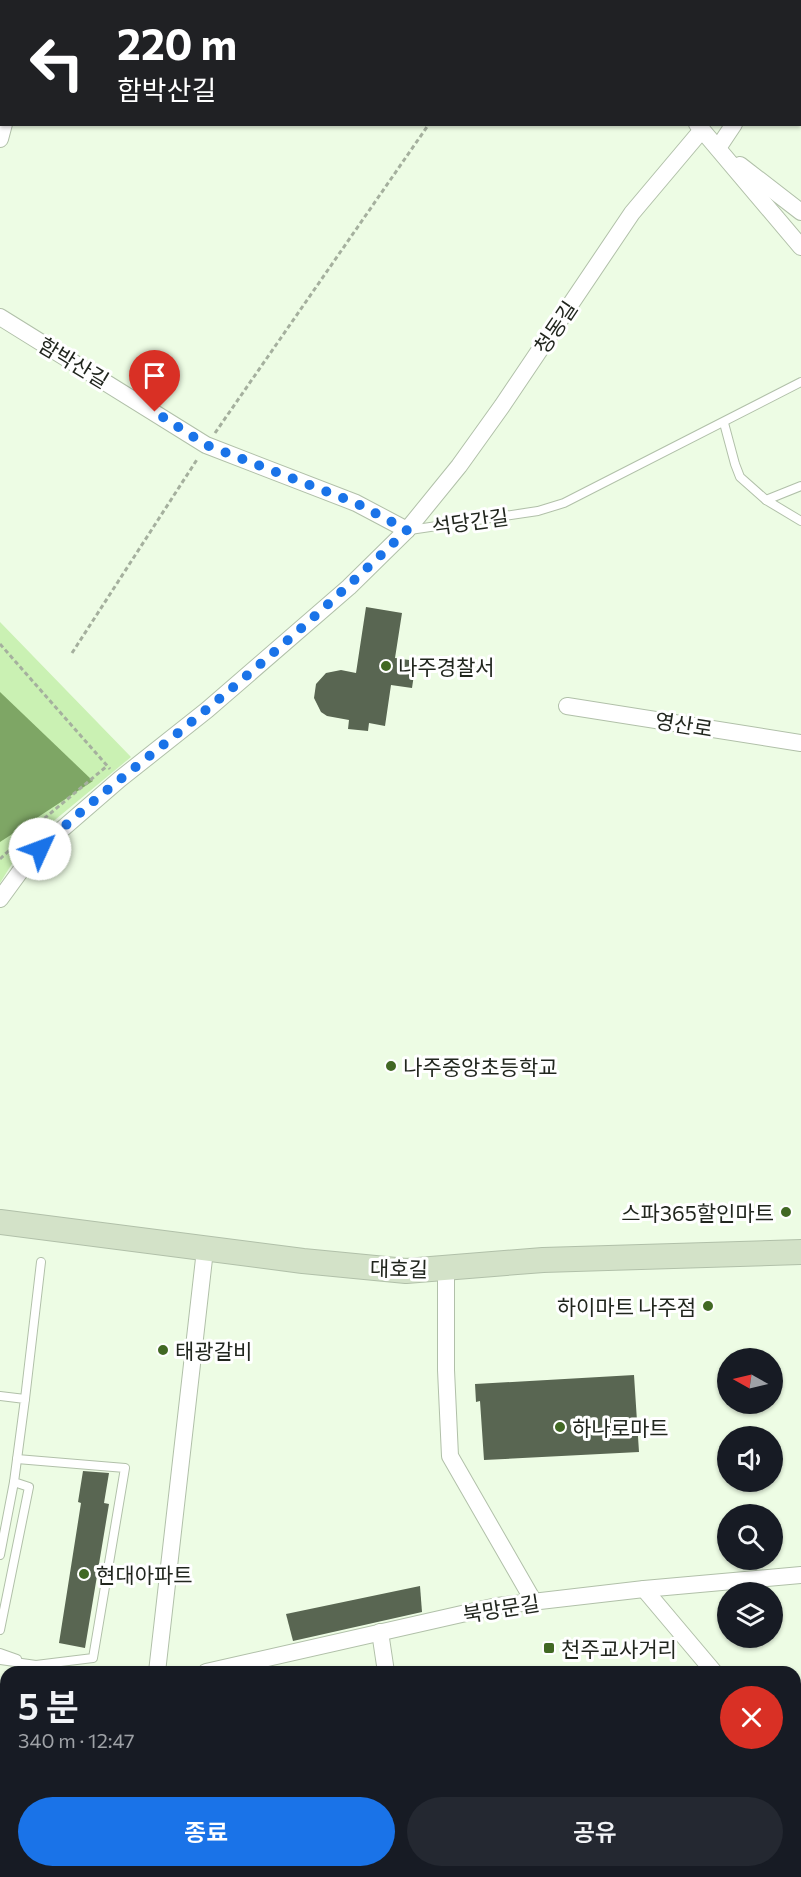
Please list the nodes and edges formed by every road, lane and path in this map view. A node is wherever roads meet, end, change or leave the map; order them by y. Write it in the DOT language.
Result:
graph roads {
  1 [pos="428,126"];
  2 [pos="733,126"];
  3 [pos="699,128"];
  4 [pos="718,148"];
  5 [pos="801,212"];
  6 [pos="801,247"];
  7 [pos="0,317"];
  8 [pos="801,382"];
  9 [pos="724,423"];
  10 [pos="206,445"];
  11 [pos="801,486"];
  12 [pos="766,500"];
  13 [pos="801,521"];
  14 [pos="407,530"];
  15 [pos="0,644"];
  16 [pos="72,653"];
  17 [pos="567,706"];
  18 [pos="801,742"];
  19 [pos="107,766"];
  20 [pos="120,779"];
  21 [pos="0,859"];
  22 [pos="0,899"];
  23 [pos="0,1222"];
  24 [pos="205,1250"];
  25 [pos="801,1252"];
  26 [pos="41,1262"];
  27 [pos="446,1268"];
  28 [pos="0,1396"];
  29 [pos="25,1399"];
  30 [pos="17,1459"];
  31 [pos="14,1482"];
  32 [pos="0,1556"];
  33 [pos="801,1575"];
  34 [pos="644,1589"];
  35 [pos="534,1602"];
  36 [pos="0,1630"];
  37 [pos="380,1632"];
  38 [pos="0,1653"];
  39 [pos="0,1660"];
  40 [pos="27,1666"];
  41 [pos="32,1666"];
  42 [pos="54,1666"];
  43 [pos="157,1666"];
  44 [pos="232,1666"];
  45 [pos="385,1666"];
  46 [pos="709,1666"];
  1 -- 10 [label="path"];
  2 -- 4 [label="street"];
  3 -- 4 [label="street"];
  3 -- 6 [label="street"];
  3 -- 14 [label="street, 청동길"];
  4 -- 5 [label="street"];
  7 -- 10 [label="street, 함박산길"];
  8 -- 9 [label="lane, 석당간길"];
  9 -- 12 [label="lane"];
  9 -- 14 [label="lane, 석당간길"];
  10 -- 14 [label="street, 함박산길"];
  10 -- 16 [label="path"];
  11 -- 12 [label="lane"];
  12 -- 13 [label="lane"];
  14 -- 20 [label="street, 석당간길"];
  15 -- 19 [label="path"];
  17 -- 18 [label="street, 영산로"];
  19 -- 20 [label="path"];
  19 -- 21 [label="path"];
  20 -- 22 [label="street, 석당간길"];
  23 -- 24 [label="street, 대호길"];
  24 -- 27 [label="street, 대호길"];
  24 -- 43 [label="street"];
  25 -- 27 [label="street, 대호길"];
  26 -- 29 [label="lane"];
  27 -- 35 [label="street"];
  28 -- 29 [label="lane"];
  29 -- 30 [label="lane"];
  30 -- 31 [label="lane"];
  30 -- 42 [label="lane"];
  31 -- 32 [label="lane"];
  31 -- 36 [label="lane"];
  33 -- 34 [label="street, 북망문길"];
  34 -- 35 [label="street, 북망문길"];
  34 -- 46 [label="street"];
  35 -- 37 [label="street, 북망문길"];
  37 -- 44 [label="street, 북망문길"];
  37 -- 45 [label="street"];
  38 -- 41 [label="lane"];
  39 -- 40 [label="lane"];
}
